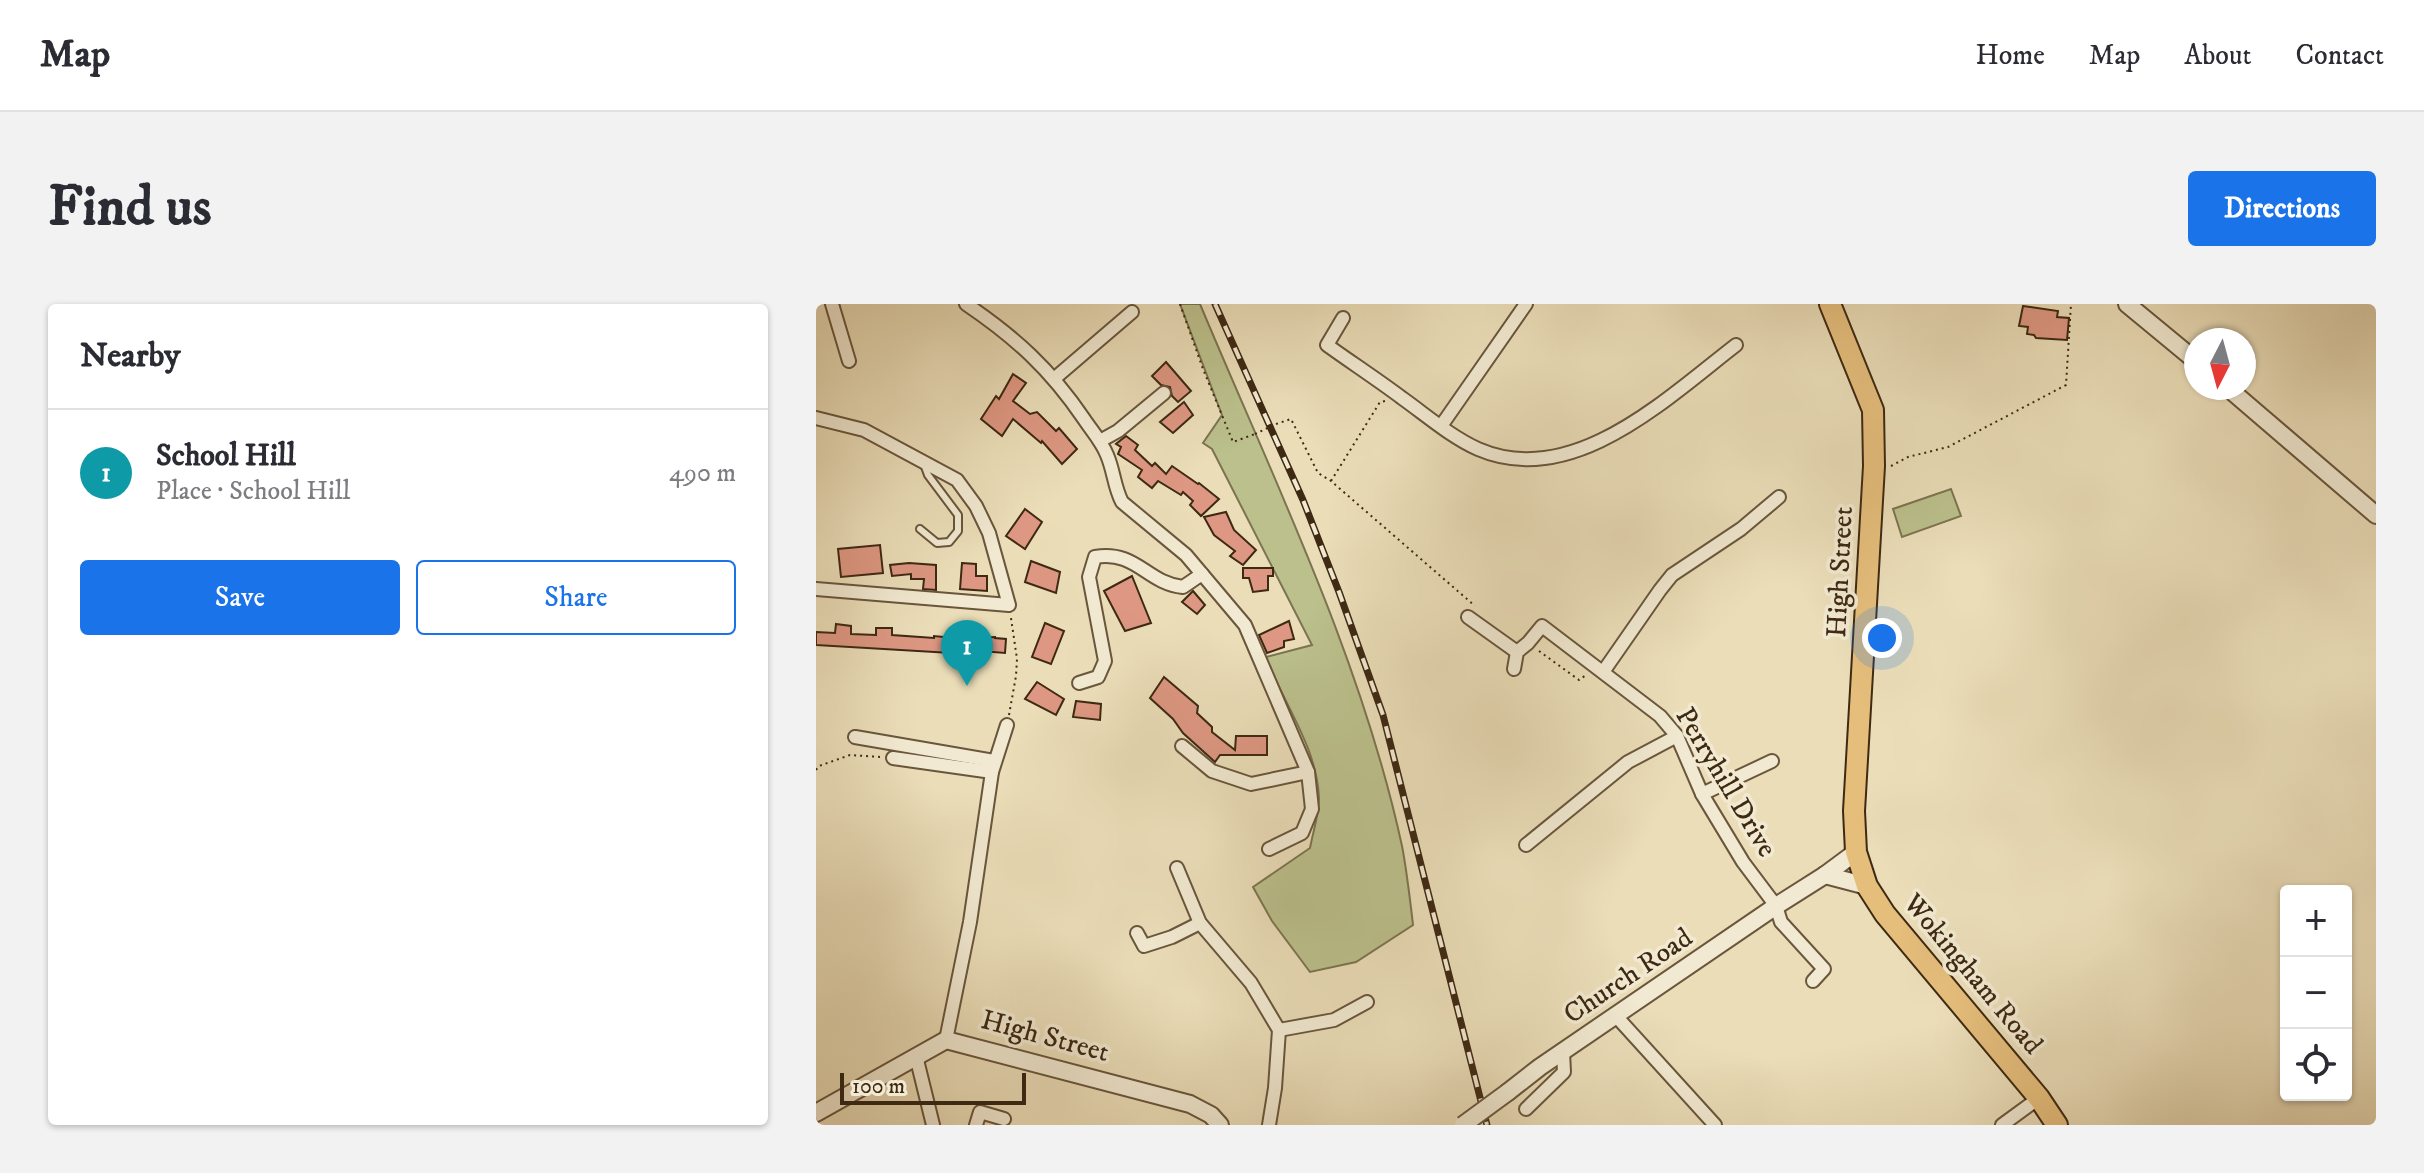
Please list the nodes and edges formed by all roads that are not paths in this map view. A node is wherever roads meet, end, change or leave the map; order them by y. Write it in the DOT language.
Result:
graph roads {
  1 [pos="832,304"];
  2 [pos="966,304"];
  3 [pos="1526,304"];
  4 [pos="1830,304"];
  5 [pos="2127,304"];
  6 [pos="1132,312"];
  7 [pos="1343,318"];
  8 [pos="1736,345"];
  9 [pos="2184,351"];
  10 [pos="849,361"];
  11 [pos="1055,378"];
  12 [pos="1164,393"];
  13 [pos="2242,400"];
  14 [pos="816,418"];
  15 [pos="1441,426"];
  16 [pos="1100,441"];
  17 [pos="923,460"];
  18 [pos="1779,497"];
  19 [pos="2376,515"];
  20 [pos="920,529"];
  21 [pos="1202,574"];
  22 [pos="816,589"];
  23 [pos="1470,610"];
  24 [pos="1517,652"];
  25 [pos="1514,669"];
  26 [pos="1603,672"];
  27 [pos="1079,683"];
  28 [pos="1007,725"];
  29 [pos="1677,736"];
  30 [pos="855,737"];
  31 [pos="1182,746"];
  32 [pos="893,758"];
  33 [pos="1772,761"];
  34 [pos="993,767"];
  35 [pos="1308,772"];
  36 [pos="1702,794"];
  37 [pos="1526,845"];
  38 [pos="1269,849"];
  39 [pos="1856,852"];
  40 [pos="1177,868"];
  41 [pos="1825,875"];
  42 [pos="1867,886"];
  43 [pos="1776,906"];
  44 [pos="1200,923"];
  45 [pos="1137,933"];
  46 [pos="1813,981"];
  47 [pos="1367,1002"];
  48 [pos="1616,1016"];
  49 [pos="1279,1030"];
  50 [pos="946,1040"];
  51 [pos="1563,1052"];
  52 [pos="916,1056"];
  53 [pos="2039,1098"];
  54 [pos="1526,1109"];
  55 [pos="816,1113"];
  56 [pos="1004,1119"];
  57 [pos="820,1125"];
  58 [pos="933,1125"];
  59 [pos="976,1125"];
  60 [pos="1220,1125"];
  61 [pos="1269,1125"];
  62 [pos="1463,1125"];
  63 [pos="1715,1125"];
  64 [pos="2002,1125"];
  65 [pos="2057,1125"];
  1 -- 10 [label="street"];
  2 -- 11 [label="street"];
  3 -- 15 [label="street"];
  4 -- 39 [label="main road, High Street"];
  5 -- 9 [label="street"];
  6 -- 11 [label="street"];
  7 -- 15 [label="street"];
  8 -- 15 [label="street"];
  11 -- 16 [label="street"];
  12 -- 16 [label="street"];
  13 -- 19 [label="street"];
  14 -- 17 [label="street"];
  16 -- 21 [label="street"];
  17 -- 20 [label="lane"];
  17 -- 22 [label="street"];
  18 -- 26 [label="street"];
  21 -- 27 [label="street"];
  21 -- 35 [label="street"];
  23 -- 24 [label="street"];
  24 -- 25 [label="street"];
  24 -- 26 [label="street, Perryhill Drive"];
  26 -- 29 [label="street, Perryhill Drive"];
  28 -- 34 [label="street"];
  29 -- 36 [label="street, Perryhill Drive"];
  29 -- 37 [label="street"];
  30 -- 34 [label="street"];
  31 -- 35 [label="street"];
  32 -- 34 [label="street"];
  33 -- 36 [label="street"];
  34 -- 50 [label="street"];
  35 -- 38 [label="street"];
  36 -- 43 [label="street, Perryhill Drive"];
  39 -- 41 [label="street, Church Road"];
  39 -- 42 [label="main road, Wokingham Road"];
  40 -- 44 [label="street"];
  41 -- 42 [label="street"];
  41 -- 43 [label="street, Church Road"];
  42 -- 53 [label="main road, Wokingham Road"];
  43 -- 46 [label="street, Perryhill Drive"];
  43 -- 48 [label="street, Church Road"];
  44 -- 45 [label="street"];
  44 -- 49 [label="street"];
  47 -- 49 [label="street"];
  48 -- 51 [label="street, Church Road"];
  48 -- 63 [label="street"];
  49 -- 61 [label="street"];
  50 -- 52 [label="street, High Street"];
  50 -- 60 [label="street, High Street"];
  51 -- 54 [label="street"];
  51 -- 62 [label="street, Church Road, bridge"];
  52 -- 55 [label="street, High Street"];
  52 -- 58 [label="street"];
  53 -- 64 [label="street"];
  53 -- 65 [label="main road, Wokingham Road"];
  55 -- 57 [label="street"];
  56 -- 59 [label="street"];
}
